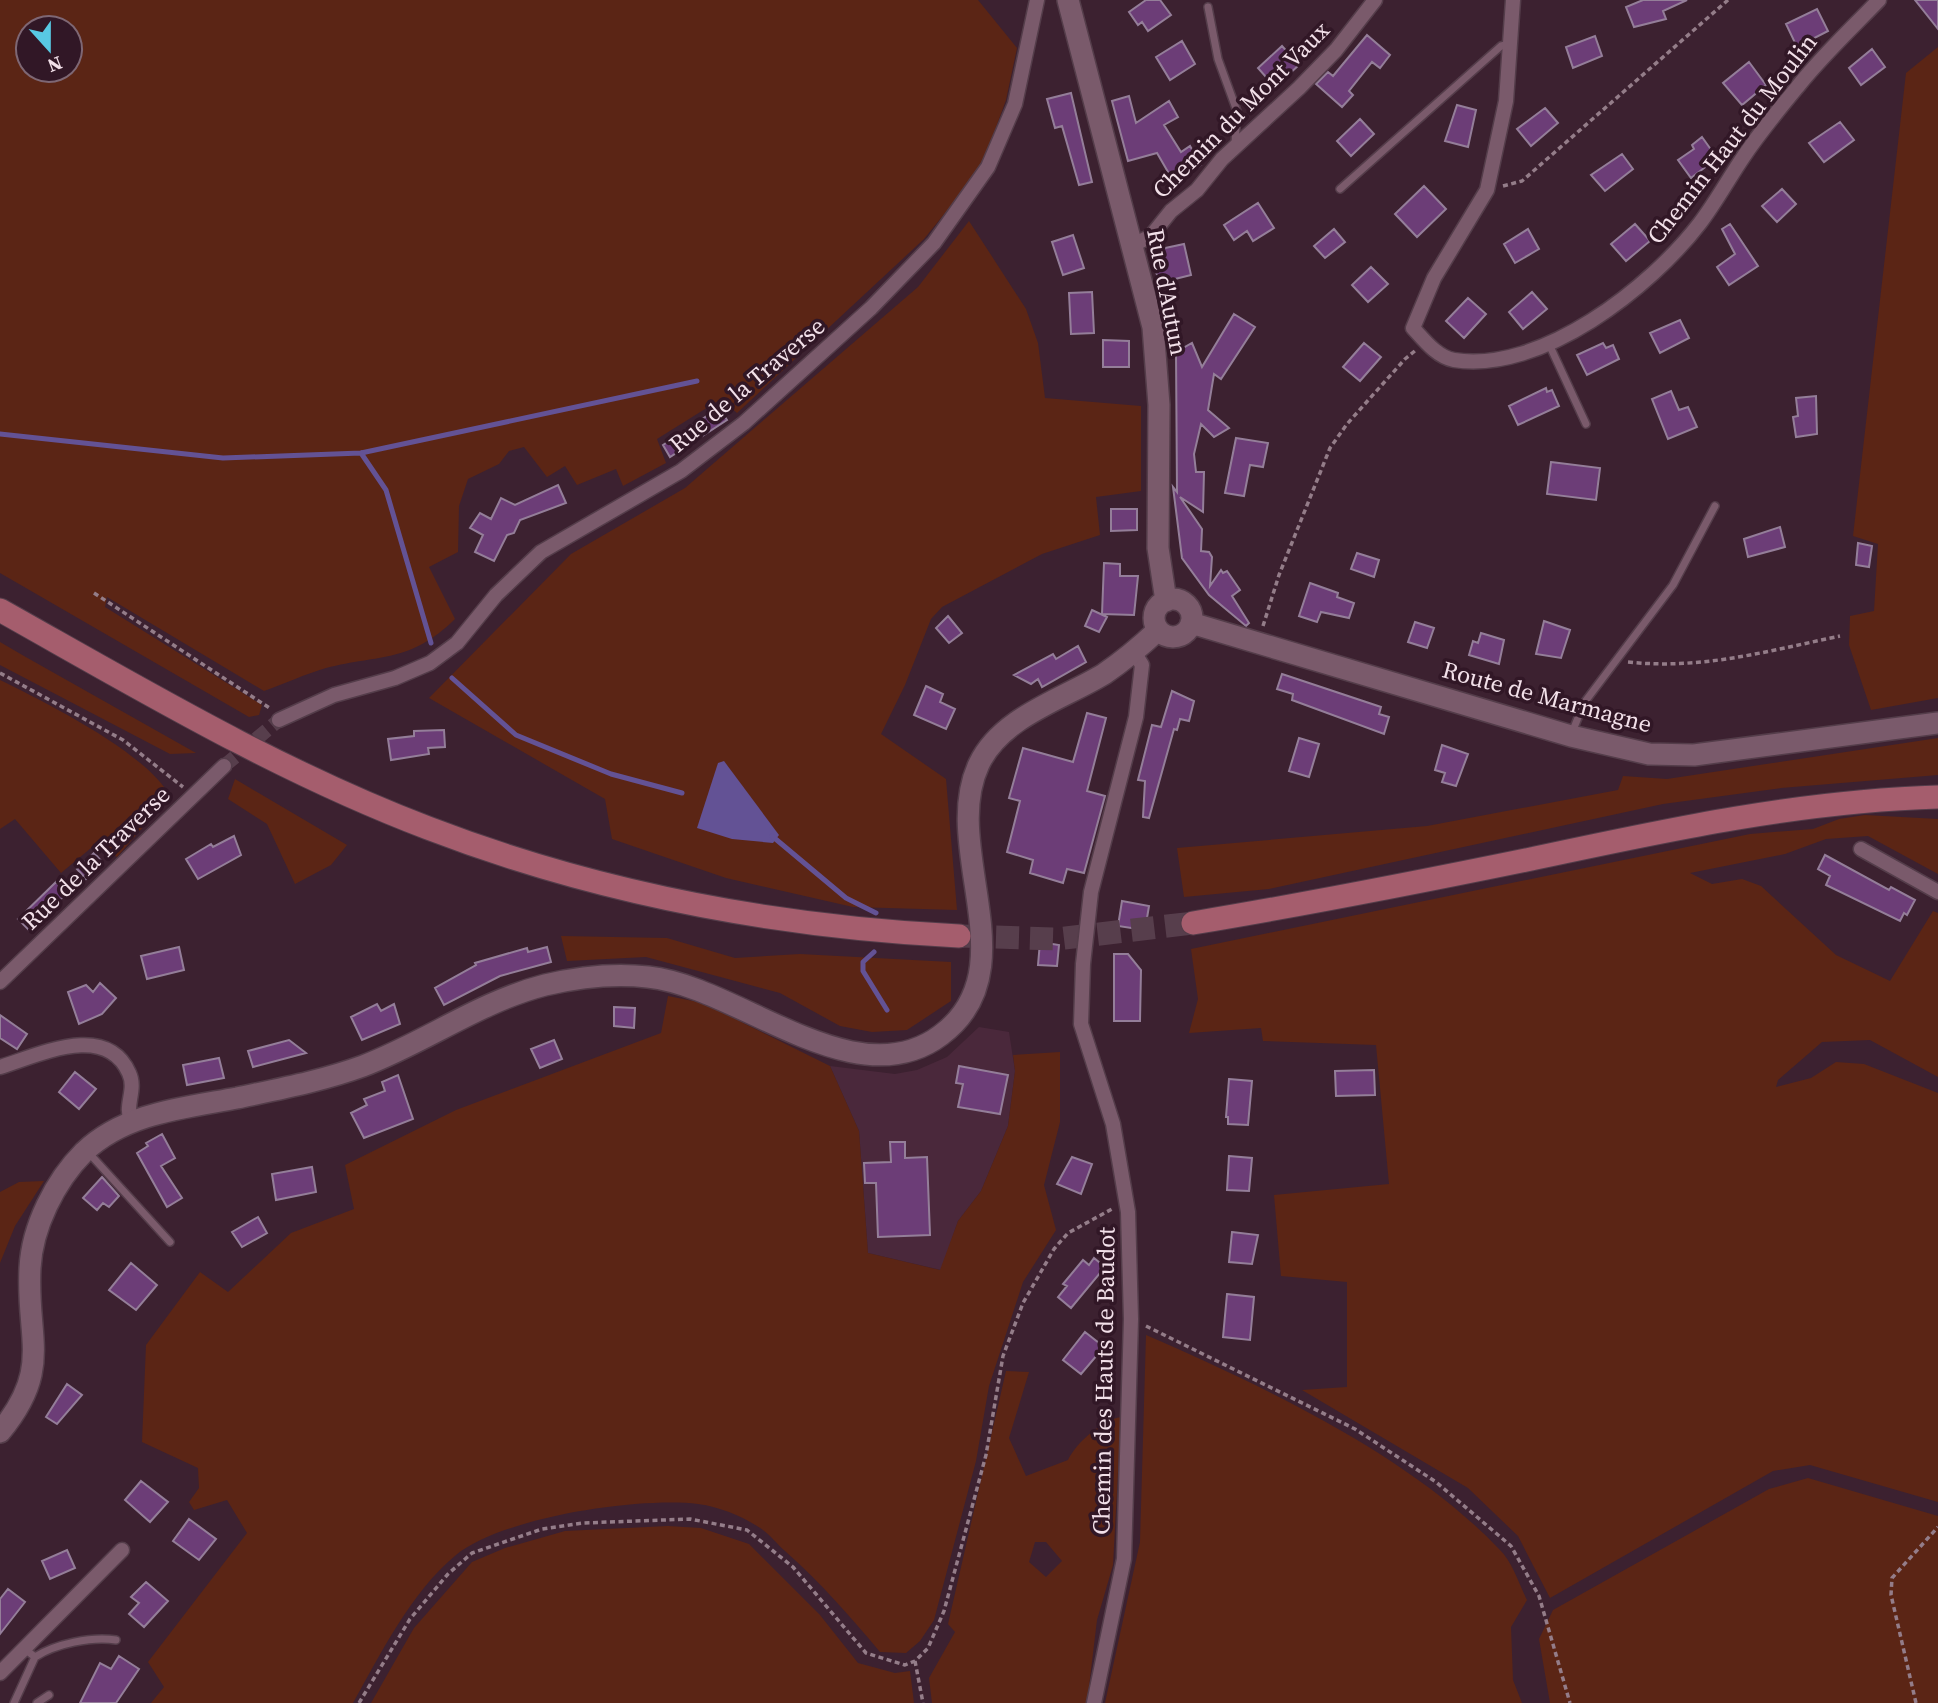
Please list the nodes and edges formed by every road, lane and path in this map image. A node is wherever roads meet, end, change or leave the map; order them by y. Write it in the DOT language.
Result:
graph roads {
  1 [pos="1037,0"];
  2 [pos="1068,0"];
  3 [pos="1375,0"];
  4 [pos="1513,0"];
  5 [pos="1728,0"];
  6 [pos="1879,0"];
  7 [pos="1208,7"];
  8 [pos="1510,44"];
  9 [pos="1234,148"];
  10 [pos="1340,189"];
  11 [pos="1487,190"];
  12 [pos="1133,245"];
  13 [pos="1548,342"];
  14 [pos="1426,343"];
  15 [pos="1586,424"];
  16 [pos="1715,506"];
  17 [pos="94,593"];
  18 [pos="1166,601"];
  19 [pos="0,610"];
  20 [pos="1191,622"];
  21 [pos="1158,630"];
  22 [pos="1840,636"];
  23 [pos="1258,640"];
  24 [pos="1134,652"];
  25 [pos="1617,660"];
  26 [pos="0,673"];
  27 [pos="282,719"];
  28 [pos="1938,723"];
  29 [pos="1571,736"];
  30 [pos="224,766"];
  31 [pos="193,794"];
  32 [pos="1938,797"];
  33 [pos="1861,849"];
  34 [pos="1938,892"];
  35 [pos="1194,923"];
  36 [pos="959,936"];
  37 [pos="0,982"];
  38 [pos="0,1067"];
  39 [pos="131,1121"];
  40 [pos="86,1150"];
  41 [pos="1126,1202"];
  42 [pos="170,1242"];
  43 [pos="1131,1319"];
  44 [pos="0,1432"];
  45 [pos="1938,1527"];
  46 [pos="122,1550"];
  47 [pos="116,1640"];
  48 [pos="30,1653"];
  49 [pos="915,1661"];
  50 [pos="0,1673"];
  51 [pos="49,1695"];
  52 [pos="14,1703"];
  53 [pos="37,1703"];
  54 [pos="359,1703"];
  55 [pos="923,1703"];
  56 [pos="1094,1703"];
  57 [pos="1570,1703"];
  58 [pos="1916,1703"];
  1 -- 27 [label="street, Rue de la Traverse"];
  2 -- 12 [label="main road, Rue d'Autun"];
  3 -- 9 [label="street, Chemin du Mont Vaux"];
  4 -- 8 [label="street"];
  5 -- 11 [label="path"];
  6 -- 13 [label="street, Chemin Haut du Moulin"];
  7 -- 9 [label="lane"];
  8 -- 10 [label="lane"];
  8 -- 11 [label="street"];
  9 -- 12 [label="street, Chemin du Mont Vaux"];
  11 -- 14 [label="street"];
  12 -- 18 [label="main road, Rue d'Autun"];
  13 -- 14 [label="street, Chemin Haut du Moulin"];
  13 -- 15 [label="lane"];
  14 -- 23 [label="path"];
  16 -- 25 [label="lane"];
  17 -- 27 [label="path"];
  18 -- 20 [label="main road"];
  18 -- 21 [label="main road"];
  19 -- 36 [label="main road"];
  20 -- 21 [label="main road"];
  20 -- 23 [label="main road, Route de Marmagne"];
  21 -- 24 [label="main road"];
  22 -- 25 [label="path"];
  23 -- 29 [label="main road, Route de Marmagne"];
  24 -- 39 [label="main road"];
  24 -- 41 [label="street, Chemin des Hauts de Baudot"];
  25 -- 29 [label="lane"];
  26 -- 31 [label="path"];
  28 -- 29 [label="main road, Route de Marmagne"];
  30 -- 31 [label="street, Rue de la Traverse"];
  31 -- 37 [label="street, Rue de la Traverse"];
  32 -- 35 [label="main road"];
  33 -- 34 [label="street"];
  38 -- 39 [label="street"];
  39 -- 40 [label="main road"];
  40 -- 42 [label="lane"];
  40 -- 44 [label="main road"];
  41 -- 43 [label="street, Chemin des Hauts de Baudot"];
  41 -- 49 [label="path"];
  43 -- 56 [label="street, Chemin des Hauts de Baudot"];
  43 -- 57 [label="path"];
  45 -- 58 [label="path"];
  46 -- 48 [label="street"];
  47 -- 48 [label="lane"];
  48 -- 50 [label="street"];
  48 -- 52 [label="lane"];
  49 -- 54 [label="path"];
  49 -- 55 [label="path"];
  51 -- 53 [label="lane"];
}
